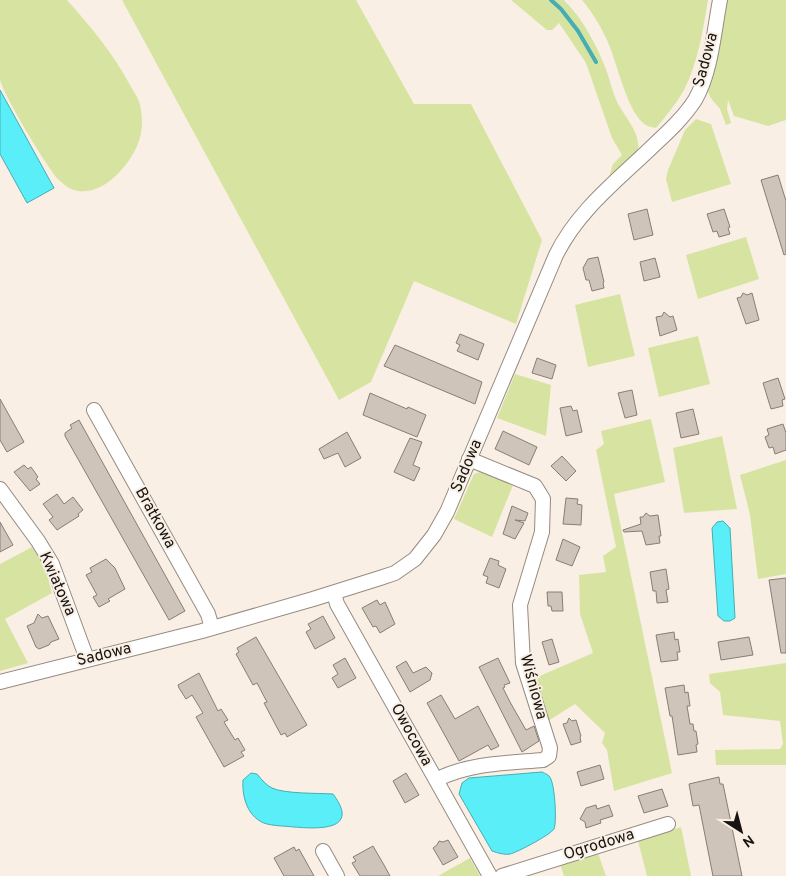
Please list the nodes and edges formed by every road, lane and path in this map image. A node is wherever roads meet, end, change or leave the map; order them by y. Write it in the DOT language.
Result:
graph roads {
  1 [pos="720,0"];
  2 [pos="94,410"];
  3 [pos="470,458"];
  4 [pos="0,489"];
  5 [pos="334,593"];
  6 [pos="212,628"];
  7 [pos="87,659"];
  8 [pos="0,682"];
  9 [pos="436,780"];
  10 [pos="668,824"];
  11 [pos="323,851"];
  12 [pos="337,876"];
  13 [pos="490,876"];
  14 [pos="502,876"];
  1 -- 3 [label="street, Sadowa"];
  2 -- 6 [label="street, Bratkowa"];
  3 -- 5 [label="street, Sadowa"];
  3 -- 9 [label="street, Wiśniowa"];
  4 -- 7 [label="street, Kwiatowa"];
  5 -- 6 [label="street, Sadowa"];
  5 -- 9 [label="street, Owocowa"];
  6 -- 7 [label="street, Sadowa"];
  7 -- 8 [label="street, Sadowa"];
  9 -- 13 [label="street, Owocowa"];
  10 -- 14 [label="street, Ogrodowa"];
  11 -- 12 [label="street"];
}
